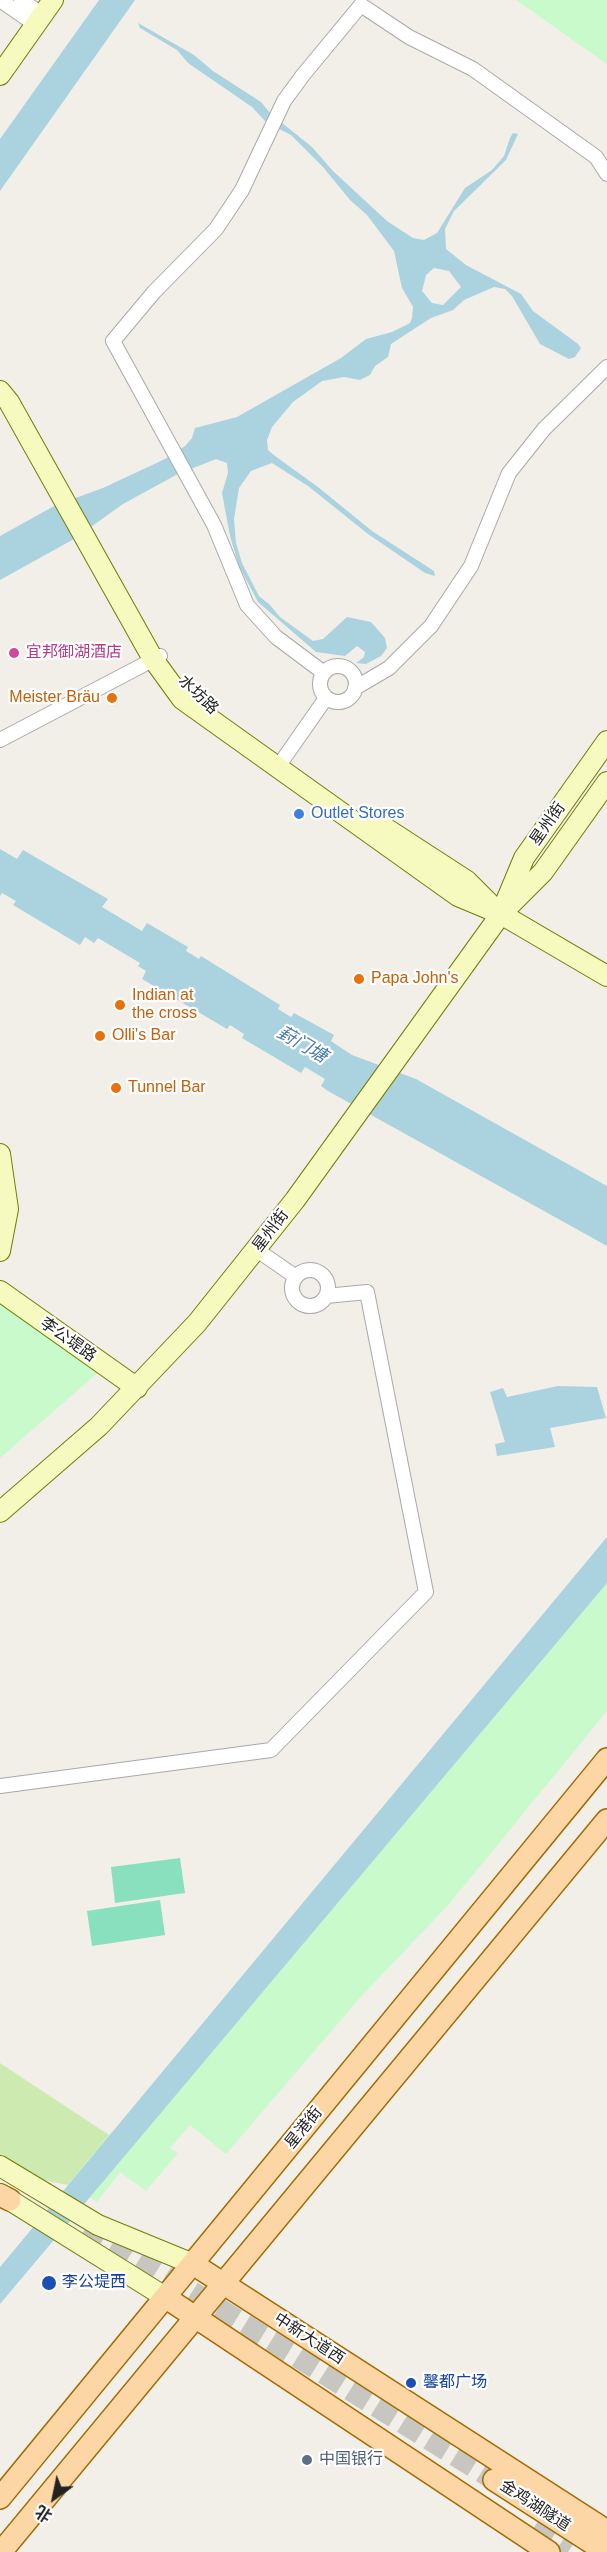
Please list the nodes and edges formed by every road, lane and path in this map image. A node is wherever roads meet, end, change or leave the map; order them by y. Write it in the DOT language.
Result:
graph roads {
  1 [pos="0,0"];
  2 [pos="21,0"];
  3 [pos="44,13"];
  4 [pos="0,75"];
  5 [pos="607,174"];
  6 [pos="607,367"];
  7 [pos="0,380"];
  8 [pos="0,391"];
  9 [pos="65,492"];
  10 [pos="157,657"];
  11 [pos="324,673"];
  12 [pos="355,688"];
  13 [pos="326,698"];
  14 [pos="0,740"];
  15 [pos="607,741"];
  16 [pos="282,761"];
  17 [pos="607,782"];
  18 [pos="501,914"];
  19 [pos="607,976"];
  20 [pos="0,1154"];
  21 [pos="256,1250"];
  22 [pos="0,1251"];
  23 [pos="296,1277"];
  24 [pos="0,1291"];
  25 [pos="326,1296"];
  26 [pos="137,1388"];
  27 [pos="0,1512"];
  28 [pos="607,1759"];
  29 [pos="0,1786"];
  30 [pos="607,1820"];
  31 [pos="0,2166"];
  32 [pos="3,2197"];
  33 [pos="193,2264"];
  34 [pos="223,2284"];
  35 [pos="165,2297"];
  36 [pos="195,2318"];
  37 [pos="494,2480"];
  38 [pos="0,2498"];
  39 [pos="607,2530"];
  40 [pos="1,2552"];
  41 [pos="549,2552"];
  42 [pos="606,2552"];
  1 -- 3 [label="street"];
  2 -- 3 [label="street"];
  3 -- 4 [label="street"];
  5 -- 11 [label="street"];
  6 -- 12 [label="street"];
  7 -- 9 [label="street, 水坊路"];
  8 -- 9 [label="street, 水坊路"];
  9 -- 10 [label="street, 水坊路"];
  10 -- 14 [label="street"];
  10 -- 16 [label="street, 水坊路"];
  10 -- 18 [label="street, 水坊路"];
  11 -- 12 [label="street"];
  11 -- 13 [label="street"];
  12 -- 13 [label="street"];
  13 -- 16 [label="street"];
  15 -- 18 [label="street, 星州街"];
  16 -- 18 [label="street, 水坊路"];
  17 -- 18 [label="street, 星州街"];
  18 -- 19 [label="street, 水坊路"];
  18 -- 21 [label="street, 星州街"];
  20 -- 22 [label="street"];
  21 -- 23 [label="street"];
  21 -- 26 [label="street, 星州街"];
  23 -- 25 [label="street"];
  23 -- 25 [label="street"];
  24 -- 26 [label="street, 李公堤路"];
  25 -- 29 [label="street"];
  26 -- 27 [label="street, 星州街"];
  28 -- 33 [label="main road, 星港街"];
  30 -- 34 [label="main road"];
  31 -- 33 [label="street, 中新大道西"];
  32 -- 35 [label="street"];
  33 -- 34 [label="main road, 中新大道西"];
  33 -- 35 [label="main road, 星港街"];
  34 -- 36 [label="main road"];
  34 -- 39 [label="main road, 中新大道西"];
  35 -- 36 [label="main road"];
  35 -- 38 [label="main road, 星港街"];
  36 -- 40 [label="main road"];
  36 -- 41 [label="main road"];
  37 -- 42 [label="main road, 金鸡湖隧道"];
}
